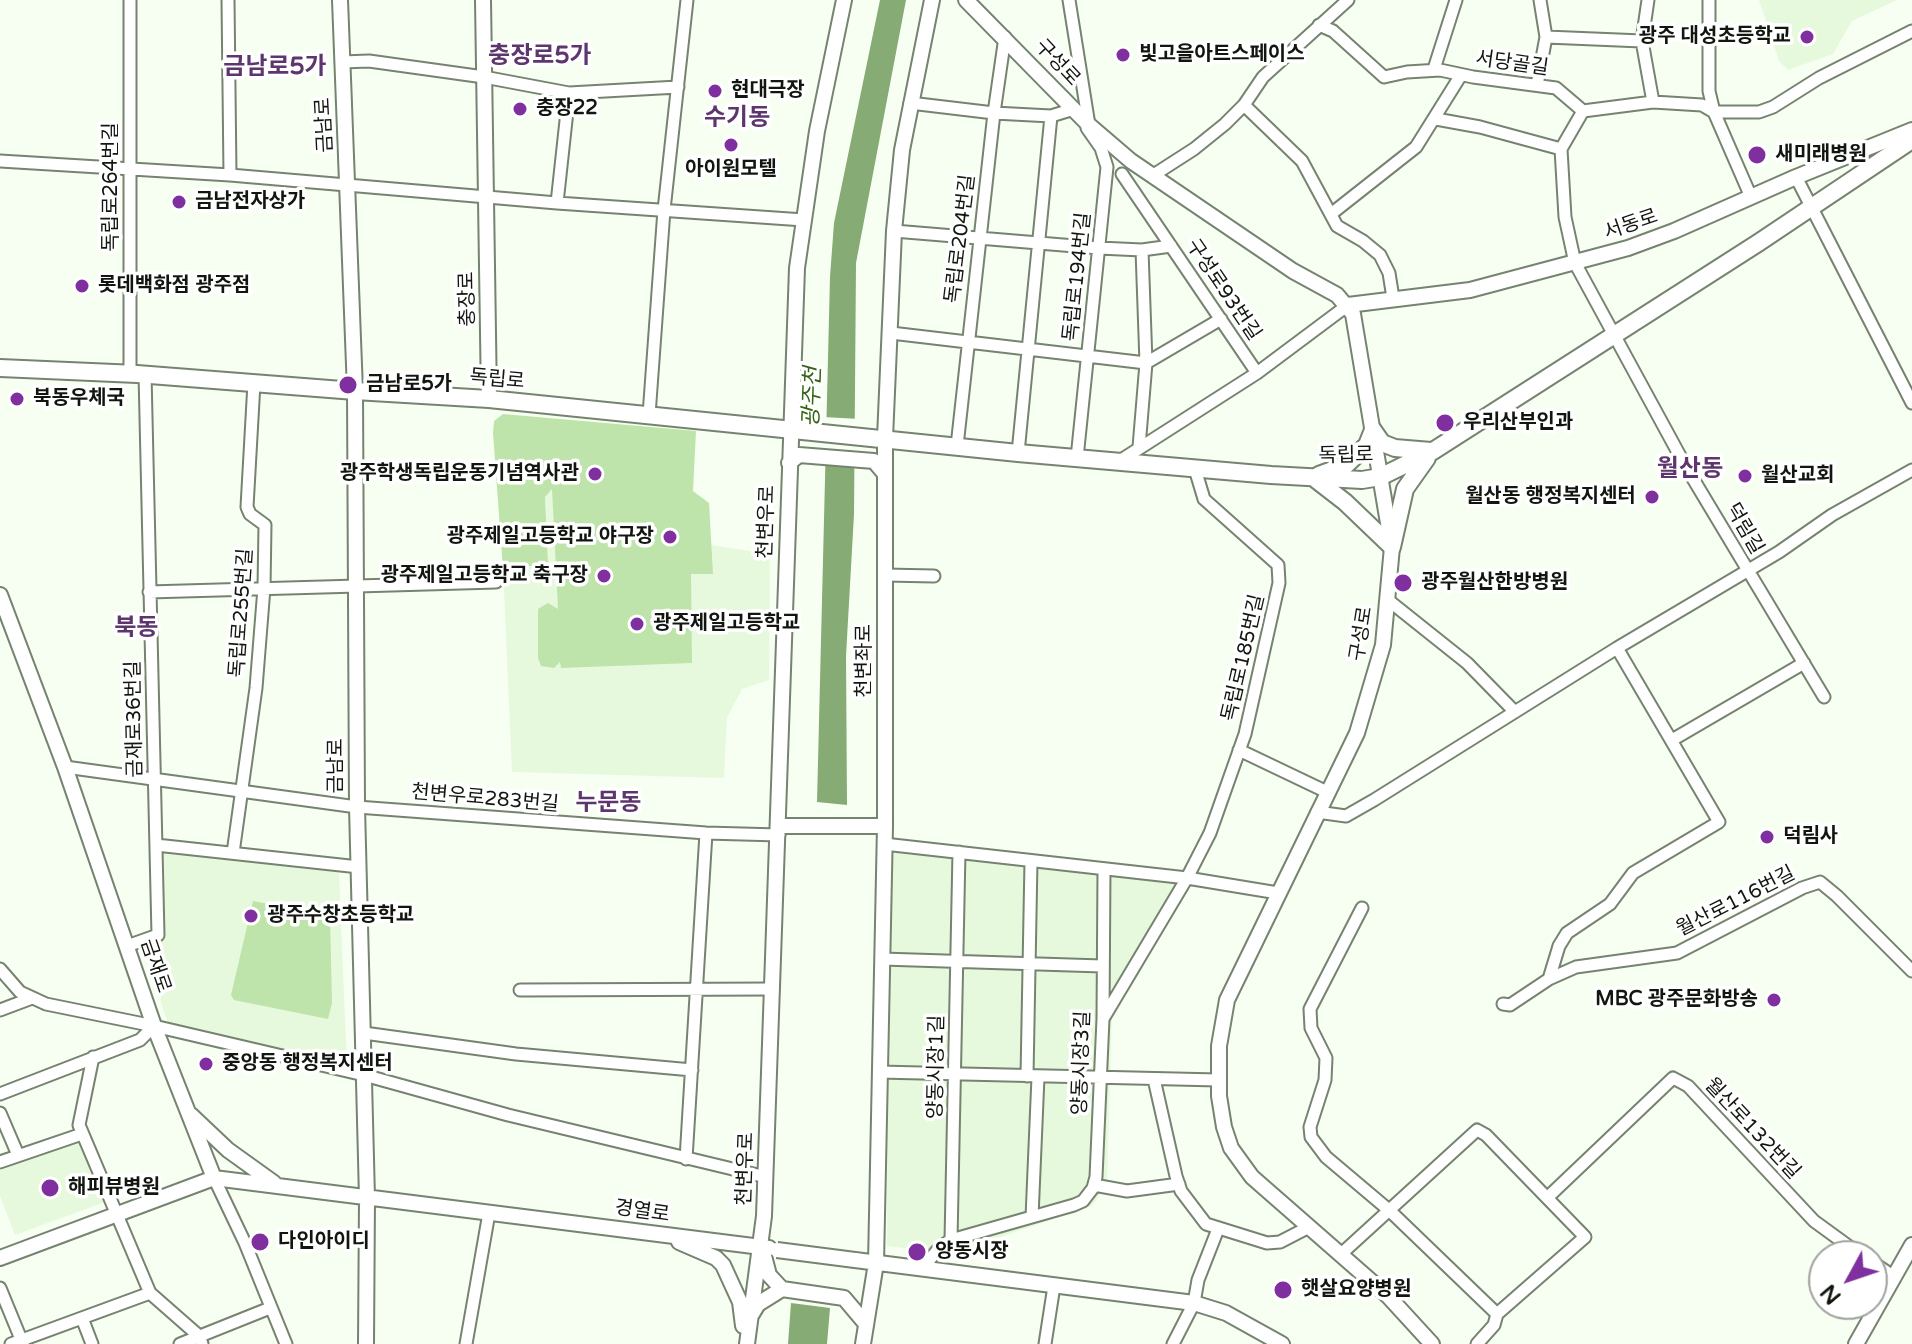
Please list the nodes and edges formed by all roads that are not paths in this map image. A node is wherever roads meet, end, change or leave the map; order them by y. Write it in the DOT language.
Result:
graph roads {
  1 [pos="130,0"];
  2 [pos="228,0"];
  3 [pos="340,0"];
  4 [pos="483,0"];
  5 [pos="687,0"];
  6 [pos="844,0"];
  7 [pos="932,0"];
  8 [pos="966,0"];
  9 [pos="1069,0"];
  10 [pos="1348,0"];
  11 [pos="1456,0"];
  12 [pos="1540,0"];
  13 [pos="1648,0"];
  14 [pos="1709,0"];
  15 [pos="1319,25"];
  16 [pos="1912,31"];
  17 [pos="1005,37"];
  18 [pos="1546,37"];
  19 [pos="1642,41"];
  20 [pos="342,62"];
  21 [pos="1434,69"];
  22 [pos="1461,75"];
  23 [pos="484,77"];
  24 [pos="1537,85"];
  25 [pos="678,87"];
  26 [pos="569,93"];
  27 [pos="1653,102"];
  28 [pos="910,103"];
  29 [pos="1244,105"];
  30 [pos="1074,109"];
  31 [pos="1583,111"];
  32 [pos="1714,112"];
  33 [pos="994,113"];
  34 [pos="1051,116"];
  35 [pos="1436,119"];
  36 [pos="1089,125"];
  37 [pos="1912,130"];
  38 [pos="1912,140"];
  39 [pos="1561,149"];
  40 [pos="0,161"];
  41 [pos="1131,161"];
  42 [pos="130,170"];
  43 [pos="1122,174"];
  44 [pos="230,175"];
  45 [pos="1152,176"];
  46 [pos="1106,177"];
  47 [pos="1796,177"];
  48 [pos="348,187"];
  49 [pos="1751,197"];
  50 [pos="486,198"];
  51 [pos="557,203"];
  52 [pos="1811,207"];
  53 [pos="664,210"];
  54 [pos="1331,214"];
  55 [pos="804,220"];
  56 [pos="894,231"];
  57 [pos="980,237"];
  58 [pos="1039,242"];
  59 [pos="1171,246"];
  60 [pos="1099,248"];
  61 [pos="1142,250"];
  62 [pos="1575,263"];
  63 [pos="1393,298"];
  64 [pos="1348,305"];
  65 [pos="1221,319"];
  66 [pos="891,333"];
  67 [pos="1613,335"];
  68 [pos="967,342"];
  69 [pos="1028,350"];
  70 [pos="1087,357"];
  71 [pos="1146,363"];
  72 [pos="0,368"];
  73 [pos="1257,373"];
  74 [pos="138,374"];
  75 [pos="254,383"];
  76 [pos="355,391"];
  77 [pos="489,399"];
  78 [pos="1912,403"];
  79 [pos="649,415"];
  80 [pos="795,430"];
  81 [pos="1373,430"];
  82 [pos="881,437"];
  83 [pos="957,446"];
  84 [pos="1139,447"];
  85 [pos="1433,451"];
  86 [pos="1018,453"];
  87 [pos="1077,458"];
  88 [pos="794,459"];
  89 [pos="1117,462"];
  90 [pos="1195,469"];
  91 [pos="1912,470"];
  92 [pos="885,474"];
  93 [pos="1380,477"];
  94 [pos="1314,478"];
  95 [pos="1392,547"];
  96 [pos="1747,570"];
  97 [pos="885,575"];
  98 [pos="934,576"];
  99 [pos="496,582"];
  100 [pos="356,585"];
  101 [pos="264,588"];
  102 [pos="149,592"];
  103 [pos="0,595"];
  104 [pos="1388,600"];
  105 [pos="1617,648"];
  106 [pos="1804,663"];
  107 [pos="1824,697"];
  108 [pos="1515,712"];
  109 [pos="1672,740"];
  110 [pos="1239,750"];
  111 [pos="65,767"];
  112 [pos="154,779"];
  113 [pos="241,790"];
  114 [pos="1327,792"];
  115 [pos="357,807"];
  116 [pos="1317,812"];
  117 [pos="885,826"];
  118 [pos="779,831"];
  119 [pos="706,833"];
  120 [pos="884,844"];
  121 [pos="156,845"];
  122 [pos="959,852"];
  123 [pos="233,853"];
  124 [pos="1031,861"];
  125 [pos="359,867"];
  126 [pos="1104,869"];
  127 [pos="1187,878"];
  128 [pos="1278,893"];
  129 [pos="1362,908"];
  130 [pos="127,946"];
  131 [pos="882,959"];
  132 [pos="957,961"];
  133 [pos="1029,963"];
  134 [pos="1102,966"];
  135 [pos="0,969"];
  136 [pos="1912,971"];
  137 [pos="1549,979"];
  138 [pos="696,989"];
  139 [pos="773,989"];
  140 [pos="520,990"];
  141 [pos="32,998"];
  142 [pos="1503,1004"];
  143 [pos="0,1010"];
  144 [pos="1103,1019"];
  145 [pos="154,1026"];
  146 [pos="364,1033"];
  147 [pos="93,1057"];
  148 [pos="692,1070"];
  149 [pos="879,1072"];
  150 [pos="955,1073"];
  151 [pos="364,1075"];
  152 [pos="1033,1077"];
  153 [pos="1100,1079"];
  154 [pos="1154,1079"];
  155 [pos="1218,1080"];
  156 [pos="0,1094"];
  157 [pos="187,1111"];
  158 [pos="0,1113"];
  159 [pos="82,1134"];
  160 [pos="18,1155"];
  161 [pos="686,1159"];
  162 [pos="0,1162"];
  163 [pos="766,1177"];
  164 [pos="214,1178"];
  165 [pos="1179,1184"];
  166 [pos="278,1185"];
  167 [pos="1094,1185"];
  168 [pos="1548,1197"];
  169 [pos="367,1198"];
  170 [pos="1390,1211"];
  171 [pos="489,1213"];
  172 [pos="115,1214"];
  173 [pos="1032,1217"];
  174 [pos="1309,1227"];
  175 [pos="1218,1229"];
  176 [pos="664,1235"];
  177 [pos="951,1240"];
  178 [pos="1840,1240"];
  179 [pos="1912,1245"];
  180 [pos="770,1249"];
  181 [pos="1340,1255"];
  182 [pos="0,1258"];
  183 [pos="876,1263"];
  184 [pos="922,1269"];
  185 [pos="1888,1273"];
  186 [pos="1893,1276"];
  187 [pos="1054,1286"];
  188 [pos="0,1288"];
  189 [pos="782,1289"];
  190 [pos="150,1293"];
  191 [pos="1194,1303"];
  192 [pos="270,1308"];
  193 [pos="1497,1314"];
  194 [pos="82,1318"];
  195 [pos="749,1320"];
  196 [pos="866,1324"];
  197 [pos="201,1340"];
  198 [pos="1862,1342"];
  199 [pos="18,1343"];
  200 [pos="92,1344"];
  201 [pos="180,1344"];
  202 [pos="286,1344"];
  203 [pos="366,1344"];
  204 [pos="466,1344"];
  205 [pos="746,1344"];
  206 [pos="863,1344"];
  207 [pos="1045,1344"];
  208 [pos="1173,1344"];
  209 [pos="1282,1344"];
  210 [pos="1432,1344"];
  211 [pos="1477,1344"];
  1 -- 42 [label="street, 독립로264번길"];
  2 -- 44 [label="street"];
  3 -- 20 [label="street, 금남로"];
  4 -- 23 [label="street, 충장로"];
  5 -- 25 [label="street"];
  6 -- 55 [label="street, 천변우로"];
  7 -- 28 [label="street, 천변좌로"];
  8 -- 17 [label="street, 구성로"];
  9 -- 36 [label="street"];
  10 -- 15 [label="street"];
  11 -- 21 [label="street"];
  12 -- 18 [label="street"];
  13 -- 19 [label="street"];
  14 -- 32 [label="street"];
  15 -- 21 [label="street, 서당골길"];
  15 -- 29 [label="street"];
  16 -- 32 [label="street"];
  17 -- 30 [label="street, 구성로"];
  17 -- 33 [label="street, 독립로204번길"];
  18 -- 19 [label="street"];
  18 -- 24 [label="street"];
  19 -- 27 [label="street"];
  20 -- 23 [label="street"];
  20 -- 48 [label="street, 금남로"];
  21 -- 22 [label="street, 서당골길"];
  22 -- 24 [label="street, 서당골길"];
  22 -- 35 [label="street"];
  23 -- 26 [label="street"];
  23 -- 50 [label="street, 충장로"];
  24 -- 31 [label="street, 서당골길"];
  25 -- 26 [label="street"];
  25 -- 53 [label="street"];
  26 -- 51 [label="street"];
  27 -- 31 [label="street"];
  27 -- 32 [label="street"];
  28 -- 33 [label="street"];
  28 -- 56 [label="street, 천변좌로"];
  29 -- 45 [label="street"];
  29 -- 54 [label="street"];
  30 -- 34 [label="street"];
  30 -- 36 [label="street, 구성로"];
  30 -- 46 [label="street, 독립로194번길"];
  31 -- 39 [label="street"];
  32 -- 49 [label="street"];
  33 -- 34 [label="street"];
  33 -- 57 [label="street, 독립로204번길"];
  34 -- 58 [label="street"];
  35 -- 39 [label="street"];
  35 -- 54 [label="street"];
  36 -- 41 [label="street, 구성로"];
  37 -- 47 [label="street, 서동로"];
  38 -- 52 [label="main road, 독립로"];
  39 -- 62 [label="street, 덕림길"];
  40 -- 42 [label="street"];
  41 -- 43 [label="street"];
  41 -- 45 [label="street, 구성로"];
  42 -- 44 [label="street"];
  42 -- 74 [label="street, 독립로264번길"];
  43 -- 46 [label="street"];
  43 -- 59 [label="street, 구성로93번길"];
  44 -- 48 [label="street"];
  45 -- 64 [label="street, 구성로"];
  46 -- 60 [label="street, 독립로194번길"];
  47 -- 49 [label="street, 서동로"];
  47 -- 52 [label="street"];
  48 -- 50 [label="street"];
  48 -- 76 [label="street, 금남로"];
  49 -- 62 [label="street, 서동로"];
  50 -- 51 [label="street"];
  50 -- 77 [label="street, 충장로"];
  51 -- 53 [label="street"];
  52 -- 67 [label="main road, 독립로"];
  52 -- 78 [label="street"];
  53 -- 55 [label="street"];
  53 -- 79 [label="street"];
  54 -- 63 [label="street"];
  55 -- 80 [label="street, 천변우로"];
  56 -- 57 [label="street"];
  56 -- 66 [label="street, 천변좌로"];
  57 -- 58 [label="street"];
  57 -- 68 [label="street, 독립로204번길"];
  58 -- 60 [label="street"];
  58 -- 69 [label="street"];
  59 -- 61 [label="street"];
  59 -- 65 [label="street, 구성로93번길"];
  60 -- 61 [label="street"];
  60 -- 70 [label="street, 독립로194번길"];
  61 -- 71 [label="street"];
  62 -- 63 [label="street, 서동로"];
  62 -- 67 [label="street, 덕림길"];
  63 -- 64 [label="street, 서동로"];
  64 -- 73 [label="street, 구성로93번길"];
  64 -- 81 [label="street, 구성로"];
  65 -- 71 [label="street"];
  65 -- 73 [label="street, 구성로93번길"];
  66 -- 68 [label="street"];
  66 -- 82 [label="street, 천변좌로"];
  67 -- 85 [label="main road, 독립로"];
  67 -- 96 [label="street, 덕림길"];
  68 -- 69 [label="street"];
  68 -- 83 [label="street, 독립로204번길"];
  69 -- 70 [label="street"];
  69 -- 86 [label="street"];
  70 -- 71 [label="street"];
  70 -- 87 [label="street, 독립로194번길"];
  71 -- 84 [label="street"];
  72 -- 74 [label="main road, 독립로"];
  73 -- 84 [label="street"];
  74 -- 75 [label="main road, 독립로"];
  74 -- 102 [label="street, 금재로36번길"];
  75 -- 76 [label="main road, 독립로"];
  75 -- 101 [label="street, 독립로255번길"];
  76 -- 77 [label="main road, 독립로"];
  76 -- 100 [label="street, 금남로"];
  77 -- 79 [label="main road, 독립로"];
  79 -- 80 [label="main road, 독립로"];
  80 -- 82 [label="main road, 독립로"];
  80 -- 88 [label="street, 천변우로"];
  81 -- 85 [label="main road"];
  81 -- 93 [label="street, 구성로"];
  81 -- 94 [label="main road"];
  82 -- 83 [label="main road, 독립로"];
  82 -- 92 [label="street, 천변좌로"];
  83 -- 86 [label="main road, 독립로"];
  84 -- 89 [label="street"];
  85 -- 93 [label="main road, 독립로"];
  85 -- 95 [label="main road"];
  86 -- 87 [label="main road, 독립로"];
  87 -- 89 [label="main road, 독립로"];
  88 -- 92 [label="street"];
  88 -- 118 [label="street, 천변우로"];
  89 -- 90 [label="main road, 독립로"];
  90 -- 94 [label="main road, 독립로"];
  90 -- 110 [label="street, 독립로185번길"];
  91 -- 96 [label="street"];
  92 -- 97 [label="street, 천변좌로"];
  93 -- 94 [label="main road, 독립로"];
  93 -- 95 [label="street, 구성로"];
  94 -- 95 [label="main road"];
  95 -- 104 [label="street, 구성로"];
  96 -- 105 [label="street"];
  96 -- 106 [label="street, 덕림길"];
  97 -- 98 [label="street"];
  97 -- 117 [label="street, 천변좌로"];
  99 -- 100 [label="street"];
  100 -- 101 [label="street"];
  100 -- 115 [label="street, 금남로"];
  101 -- 102 [label="street"];
  101 -- 113 [label="street, 독립로255번길"];
  102 -- 112 [label="street, 금재로36번길"];
  103 -- 111 [label="street, 금재로"];
  104 -- 108 [label="street"];
  104 -- 114 [label="street, 구성로"];
  105 -- 108 [label="street"];
  105 -- 109 [label="street"];
  106 -- 107 [label="street, 덕림길"];
  106 -- 109 [label="street"];
  108 -- 116 [label="street"];
  109 -- 137 [label="street"];
  110 -- 114 [label="street"];
  110 -- 127 [label="street, 독립로185번길"];
  111 -- 112 [label="street, 천변우로283번길"];
  111 -- 130 [label="street, 금재로"];
  112 -- 113 [label="street, 천변우로283번길"];
  112 -- 121 [label="street, 금재로36번길"];
  113 -- 115 [label="street, 천변우로283번길"];
  113 -- 123 [label="street, 독립로255번길"];
  114 -- 116 [label="street, 구성로"];
  115 -- 119 [label="street, 천변우로283번길"];
  115 -- 125 [label="street, 금남로"];
  116 -- 128 [label="street, 구성로"];
  117 -- 118 [label="street"];
  117 -- 120 [label="street, 천변좌로"];
  118 -- 119 [label="street, 천변우로283번길"];
  118 -- 139 [label="street, 천변우로"];
  119 -- 138 [label="street"];
  120 -- 122 [label="street"];
  120 -- 131 [label="street, 천변좌로"];
  121 -- 123 [label="street"];
  121 -- 130 [label="street, 금재로36번길"];
  122 -- 124 [label="street"];
  122 -- 132 [label="street, 양동시장1길"];
  123 -- 125 [label="street"];
  124 -- 126 [label="street"];
  124 -- 133 [label="street"];
  125 -- 146 [label="street, 금남로"];
  126 -- 127 [label="street"];
  126 -- 134 [label="street, 양동시장3길"];
  127 -- 128 [label="street"];
  127 -- 144 [label="street, 독립로185번길"];
  128 -- 155 [label="street, 구성로"];
  129 -- 170 [label="street"];
  130 -- 145 [label="street, 금재로"];
  131 -- 132 [label="street"];
  131 -- 149 [label="street, 천변좌로"];
  132 -- 133 [label="street"];
  132 -- 150 [label="street, 양동시장1길"];
  133 -- 134 [label="street"];
  133 -- 152 [label="street"];
  134 -- 144 [label="street, 양동시장3길"];
  135 -- 141 [label="street"];
  136 -- 137 [label="street, 월산로116번길"];
  137 -- 142 [label="street, 월산로116번길"];
  138 -- 139 [label="street"];
  138 -- 140 [label="street"];
  138 -- 148 [label="street"];
  139 -- 163 [label="street, 천변우로"];
  141 -- 143 [label="street"];
  141 -- 145 [label="street"];
  144 -- 153 [label="street, 양동시장3길"];
  145 -- 147 [label="street"];
  145 -- 151 [label="street"];
  145 -- 157 [label="street, 금재로"];
  146 -- 148 [label="street"];
  146 -- 151 [label="street, 금남로"];
  147 -- 156 [label="street"];
  147 -- 159 [label="street"];
  148 -- 161 [label="street"];
  149 -- 150 [label="street"];
  149 -- 183 [label="street, 천변좌로"];
  150 -- 152 [label="street"];
  150 -- 177 [label="street, 양동시장1길"];
  151 -- 161 [label="street"];
  151 -- 169 [label="street, 금남로"];
  152 -- 153 [label="street"];
  152 -- 173 [label="street"];
  153 -- 154 [label="street"];
  153 -- 167 [label="street, 양동시장3길"];
  154 -- 155 [label="street"];
  154 -- 165 [label="street"];
  155 -- 174 [label="street, 구성로"];
  157 -- 164 [label="street, 금재로"];
  157 -- 166 [label="street"];
  158 -- 160 [label="street"];
  159 -- 160 [label="street"];
  159 -- 172 [label="street"];
  160 -- 162 [label="street"];
  161 -- 163 [label="street"];
  163 -- 180 [label="street, 천변우로"];
  164 -- 166 [label="street, 경열로"];
  164 -- 172 [label="street, 경열로"];
  164 -- 192 [label="street, 금재로"];
  165 -- 167 [label="street"];
  165 -- 175 [label="street"];
  166 -- 169 [label="street, 경열로"];
  167 -- 173 [label="street"];
  168 -- 170 [label="street"];
  168 -- 178 [label="street, 월산로132번길"];
  168 -- 193 [label="street"];
  169 -- 171 [label="street, 경열로"];
  169 -- 203 [label="street, 금남로"];
  170 -- 181 [label="street"];
  170 -- 193 [label="street"];
  171 -- 176 [label="street, 경열로"];
  171 -- 204 [label="street"];
  172 -- 182 [label="street, 경열로"];
  172 -- 190 [label="street"];
  173 -- 177 [label="street"];
  174 -- 175 [label="street"];
  174 -- 181 [label="street, 구성로"];
  175 -- 191 [label="street"];
  176 -- 180 [label="street, 경열로"];
  176 -- 205 [label="street"];
  177 -- 184 [label="street"];
  179 -- 186 [label="street"];
  180 -- 183 [label="street, 경열로, bridge"];
  180 -- 189 [label="street"];
  180 -- 195 [label="street, 천변우로"];
  181 -- 210 [label="street, 구성로"];
  183 -- 184 [label="street, 경열로"];
  183 -- 196 [label="street, 천변좌로"];
  184 -- 187 [label="street, 경열로"];
  185 -- 186 [label="street"];
  186 -- 198 [label="street"];
  187 -- 191 [label="street, 경열로"];
  187 -- 207 [label="street"];
  188 -- 199 [label="street"];
  189 -- 195 [label="street"];
  189 -- 196 [label="street"];
  190 -- 194 [label="street"];
  190 -- 197 [label="street"];
  191 -- 208 [label="street"];
  191 -- 209 [label="street, 경열로"];
  192 -- 197 [label="street"];
  192 -- 202 [label="street, 금재로"];
  193 -- 211 [label="street"];
  194 -- 199 [label="street"];
  194 -- 200 [label="street"];
  195 -- 205 [label="street, 천변우로"];
  196 -- 206 [label="street, 천변좌로"];
  197 -- 201 [label="street"];
}
